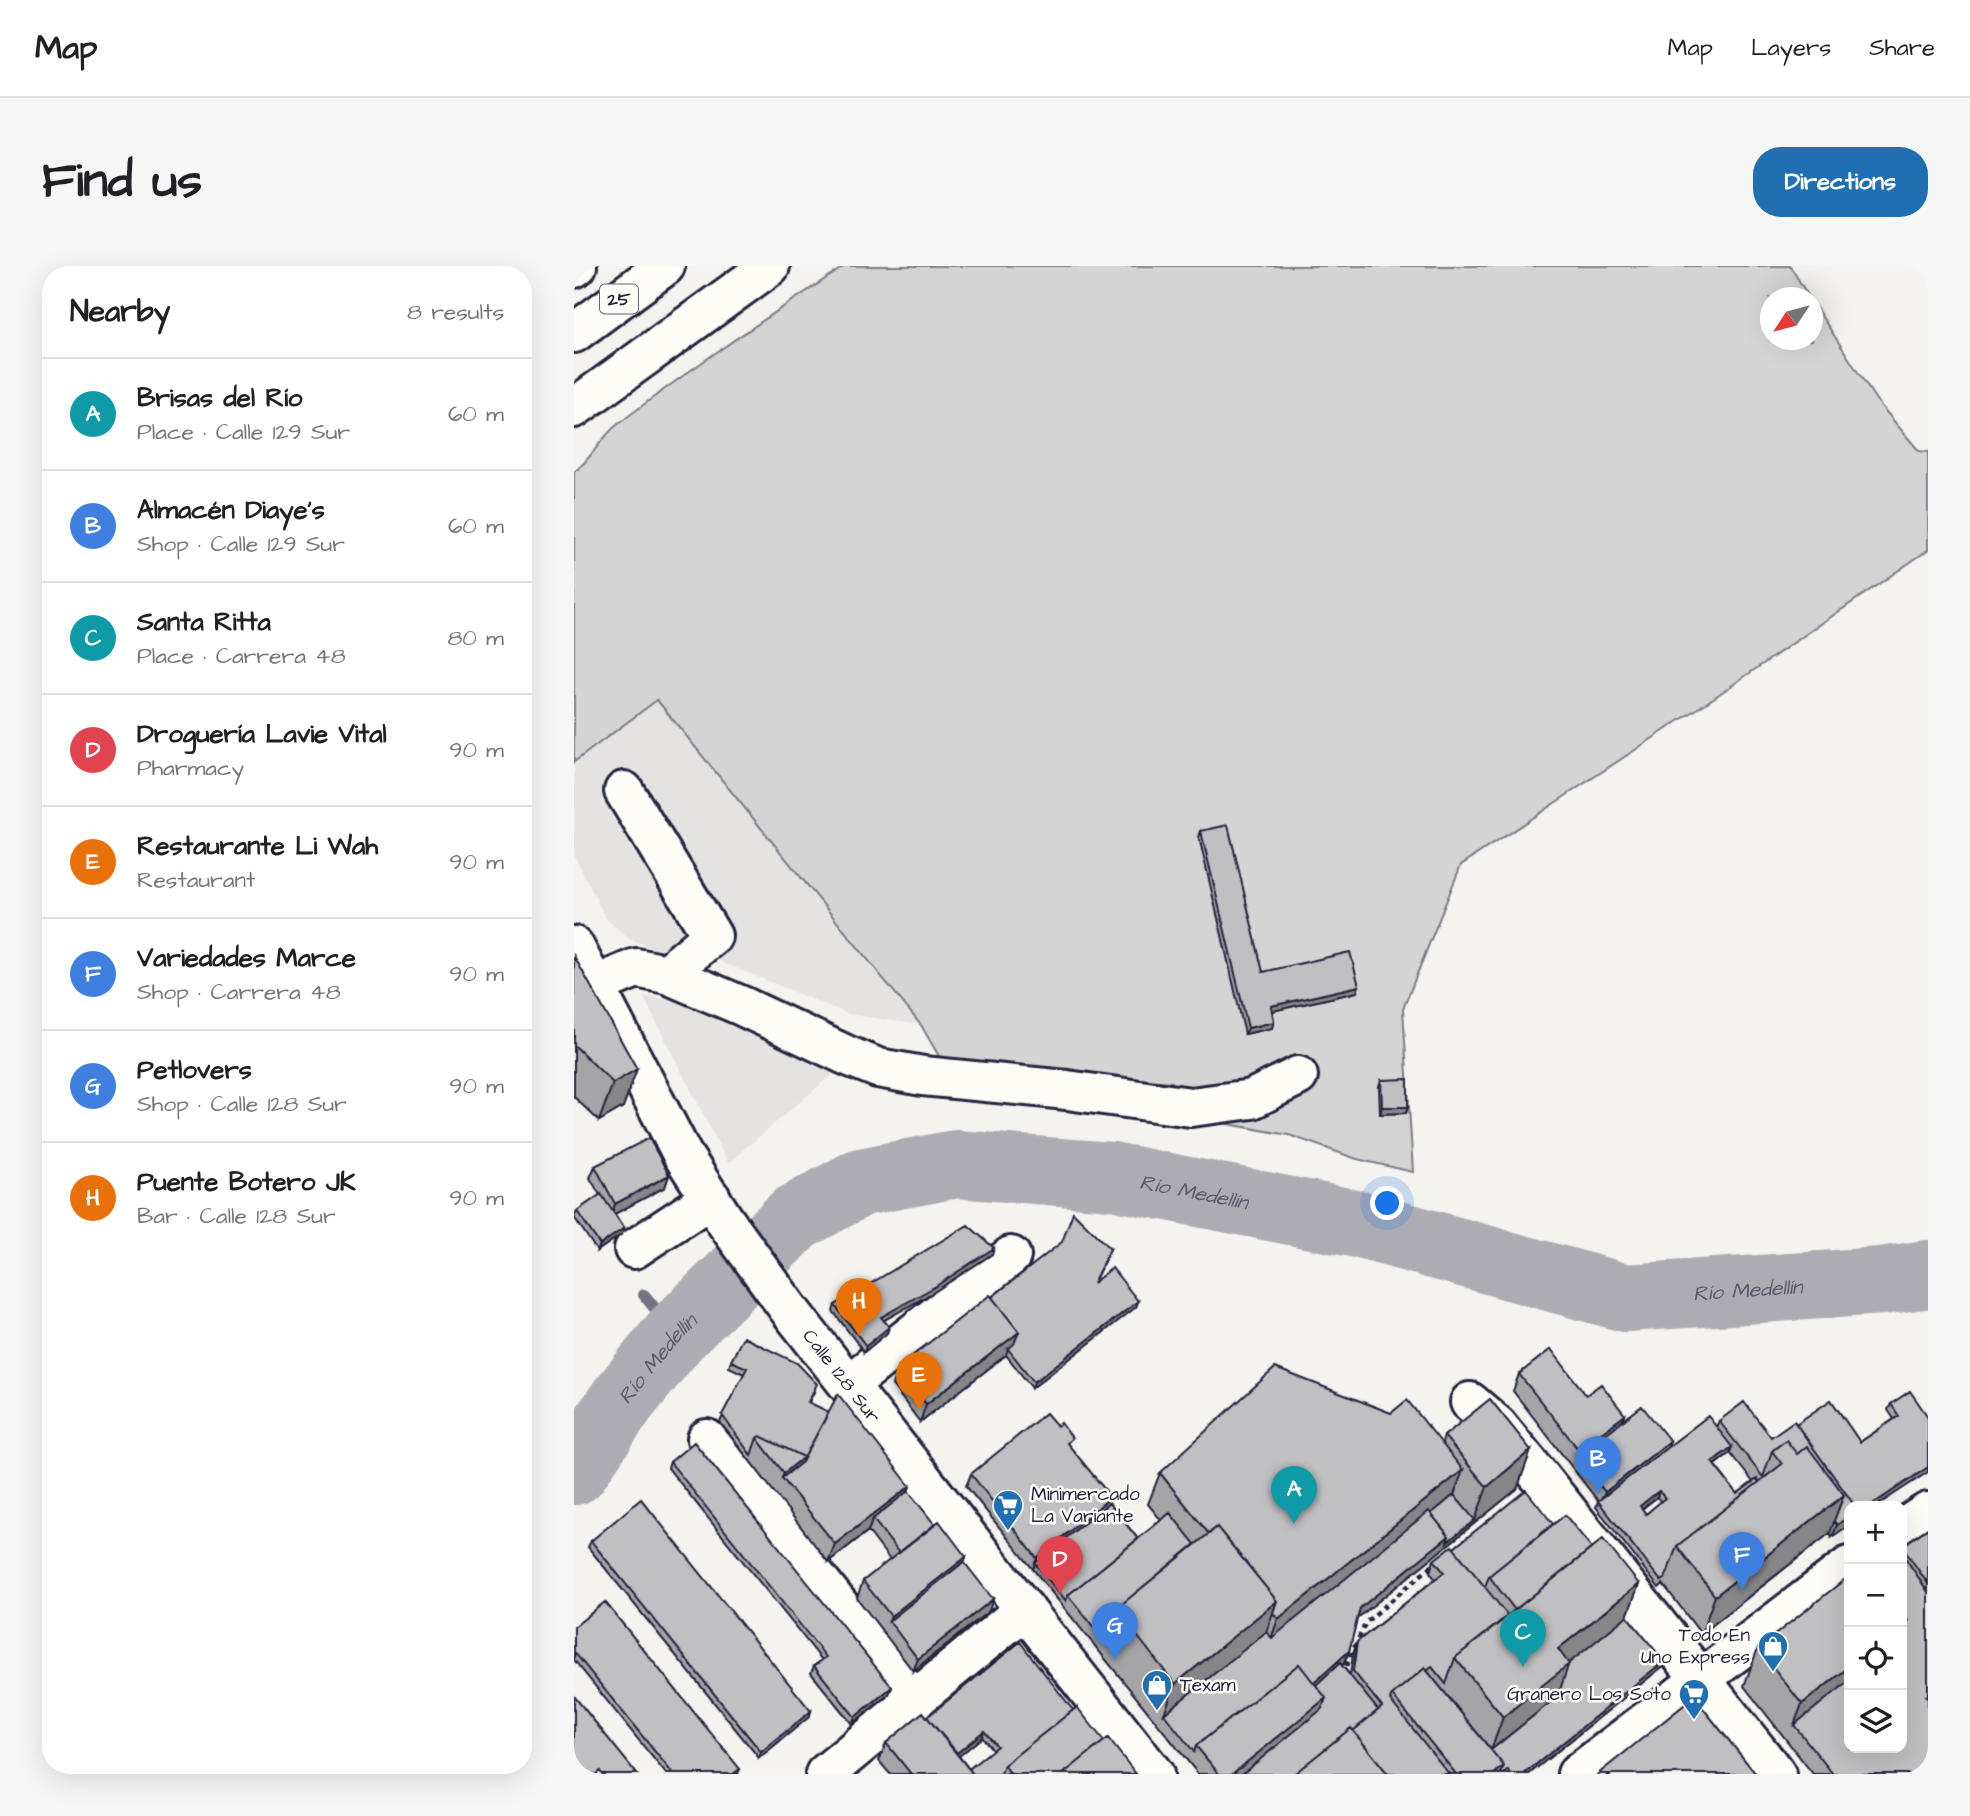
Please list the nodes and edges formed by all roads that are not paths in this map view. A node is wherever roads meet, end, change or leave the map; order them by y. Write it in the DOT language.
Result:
graph roads {
  1 [pos="664,266"];
  2 [pos="770,266"];
  3 [pos="574,332"];
  4 [pos="574,408"];
  5 [pos="624,791"];
  6 [pos="574,946"];
  7 [pos="667,974"];
  8 [pos="596,985"];
  9 [pos="1298,1076"];
  10 [pos="718,1209"];
  11 [pos="634,1249"];
  12 [pos="1011,1255"];
  13 [pos="849,1384"];
  14 [pos="1469,1402"];
  15 [pos="707,1439"];
  16 [pos="1928,1512"];
  17 [pos="1907,1526"];
  18 [pos="1844,1570"];
  19 [pos="1026,1609"];
  20 [pos="1701,1679"];
  21 [pos="915,1701"];
  22 [pos="825,1774"];
  23 [pos="1154,1774"];
  24 [pos="1577,1774"];
  25 [pos="1776,1774"];
  1 -- 3 [label="main road, 25"];
  2 -- 4 [label="main road"];
  5 -- 7 [label="main road"];
  6 -- 8 [label="main road, Calle 128 Sur"];
  7 -- 8 [label="main road"];
  7 -- 9 [label="main road"];
  8 -- 10 [label="main road, Calle 128 Sur"];
  10 -- 11 [label="main road"];
  10 -- 13 [label="main road, Calle 128 Sur"];
  12 -- 13 [label="main road"];
  13 -- 19 [label="main road, Calle 128 Sur"];
  14 -- 20 [label="main road"];
  15 -- 21 [label="main road"];
  16 -- 17 [label="main road"];
  18 -- 20 [label="main road"];
  19 -- 21 [label="main road"];
  19 -- 23 [label="main road, Calle 128 Sur"];
  20 -- 24 [label="main road"];
  20 -- 25 [label="main road"];
  21 -- 22 [label="main road"];
}
